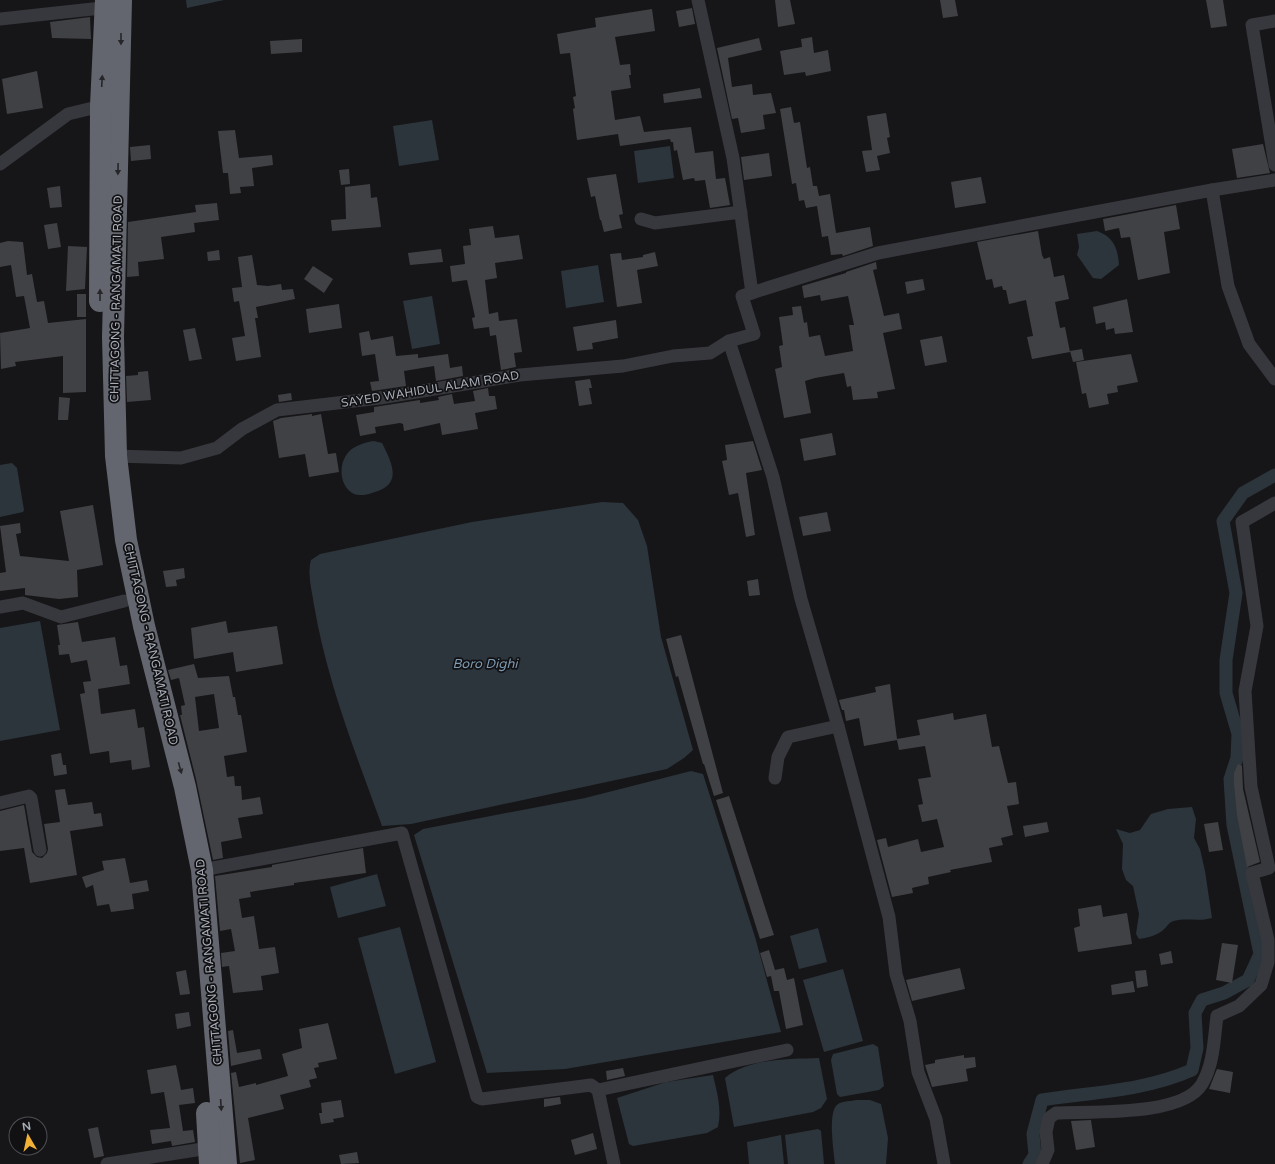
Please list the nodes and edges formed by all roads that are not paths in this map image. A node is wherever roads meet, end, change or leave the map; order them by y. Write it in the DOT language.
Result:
graph roads {
  1 [pos="698,0"];
  2 [pos="113,3"];
  3 [pos="0,19"];
  4 [pos="1275,21"];
  5 [pos="101,106"];
  6 [pos="0,164"];
  7 [pos="1275,165"];
  8 [pos="1275,180"];
  9 [pos="1249,185"];
  10 [pos="1212,190"];
  11 [pos="741,212"];
  12 [pos="641,219"];
  13 [pos="752,293"];
  14 [pos="729,341"];
  15 [pos="1275,380"];
  16 [pos="116,456"];
  17 [pos="1275,503"];
  18 [pos="124,600"];
  19 [pos="0,607"];
  20 [pos="838,726"];
  21 [pos="775,778"];
  22 [pos="0,803"];
  23 [pos="40,850"];
  24 [pos="202,870"];
  25 [pos="1271,939"];
  26 [pos="787,1050"];
  27 [pos="598,1090"];
  28 [pos="210,1156"];
  29 [pos="107,1164"];
  30 [pos="226,1164"];
  31 [pos="614,1164"];
  32 [pos="944,1164"];
  33 [pos="1042,1164"];
  1 -- 11 [label="street"];
  2 -- 3 [label="street"];
  5 -- 2 [label="highway, CHITTAGONG - RANGAMATI ROAD, one-way"];
  2 -- 16 [label="highway, CHITTAGONG - RANGAMATI ROAD, one-way"];
  4 -- 7 [label="street"];
  5 -- 6 [label="street"];
  18 -- 5 [label="highway, CHITTAGONG - RANGAMATI ROAD, one-way"];
  8 -- 9 [label="street"];
  8 -- 10 [label="street"];
  10 -- 13 [label="street"];
  10 -- 15 [label="street"];
  11 -- 12 [label="street"];
  11 -- 13 [label="street"];
  13 -- 14 [label="street, SAYED WAHIDUL ALAM ROAD"];
  14 -- 16 [label="street, SAYED WAHIDUL ALAM ROAD"];
  14 -- 20 [label="street"];
  16 -- 24 [label="highway, CHITTAGONG - RANGAMATI ROAD, one-way"];
  17 -- 25 [label="street"];
  18 -- 19 [label="street"];
  18 -- 28 [label="highway, CHITTAGONG - RANGAMATI ROAD"];
  20 -- 21 [label="street"];
  20 -- 32 [label="street"];
  22 -- 23 [label="street"];
  24 -- 27 [label="street"];
  24 -- 30 [label="highway, CHITTAGONG - RANGAMATI ROAD, one-way"];
  25 -- 33 [label="street"];
  26 -- 27 [label="street"];
  27 -- 31 [label="street"];
  28 -- 29 [label="street"];
}
